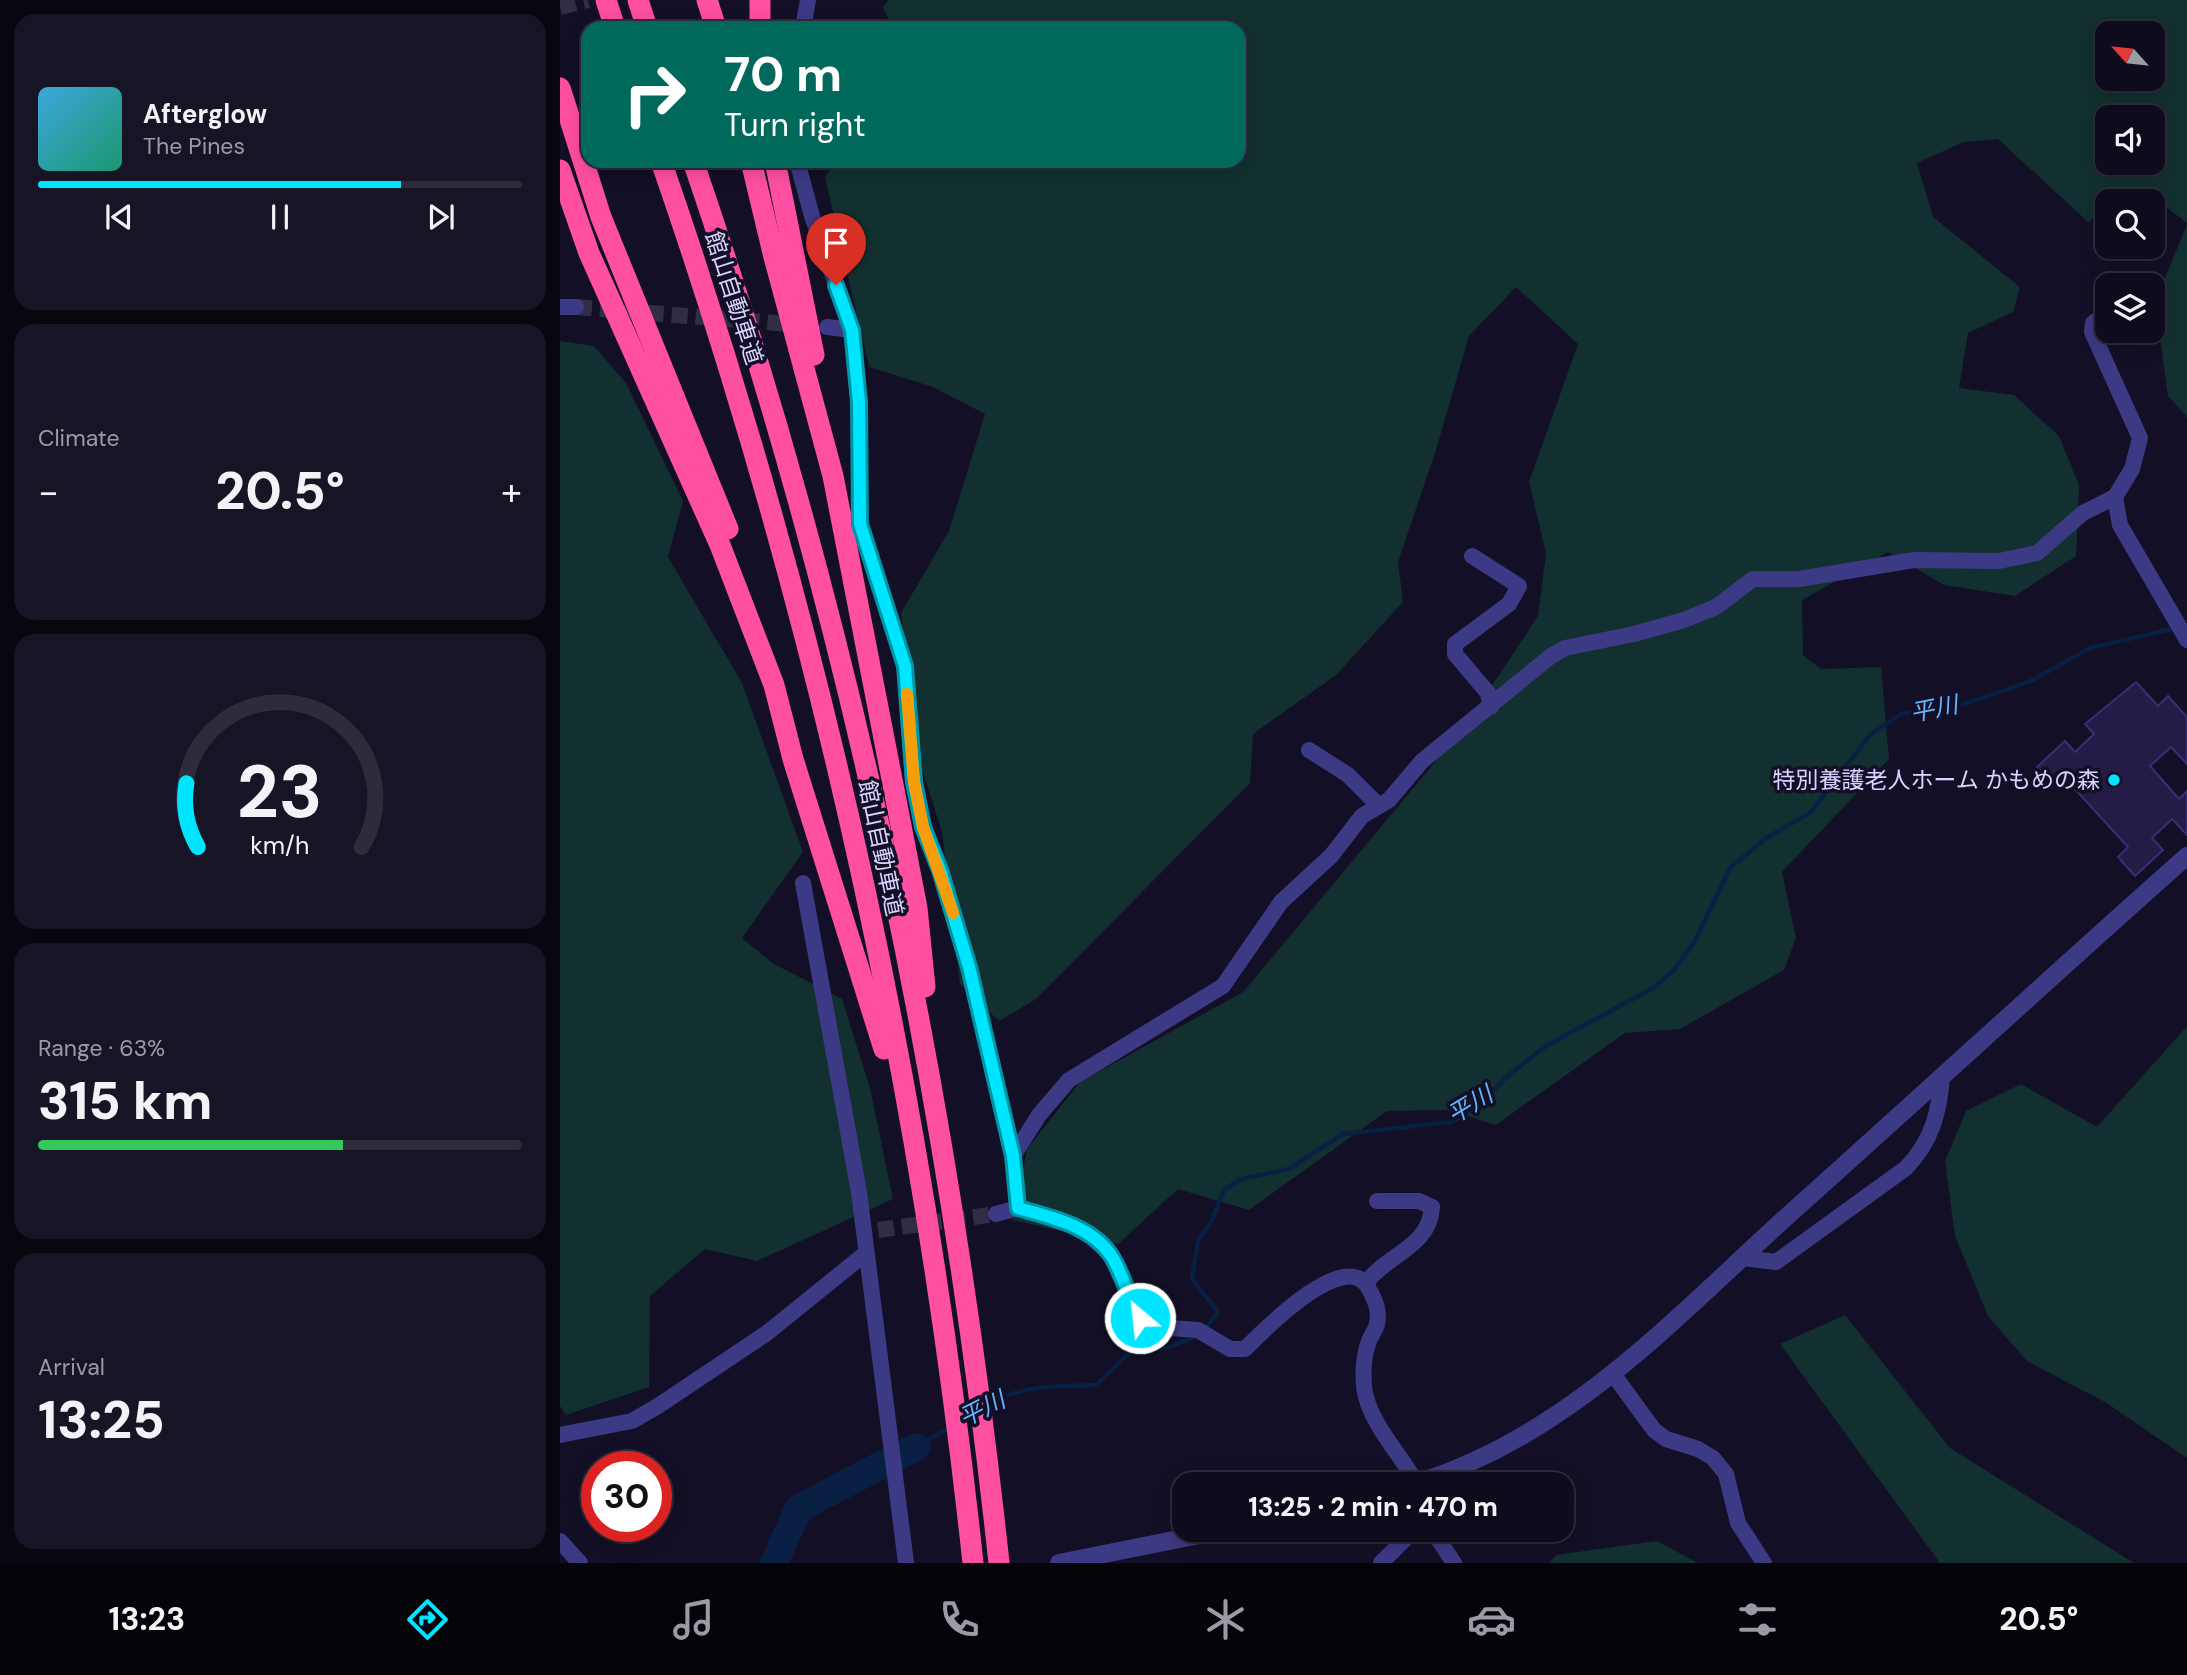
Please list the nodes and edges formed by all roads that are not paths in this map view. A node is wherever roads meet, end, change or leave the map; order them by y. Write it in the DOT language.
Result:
graph roads {
  1 [pos="606,0"];
  2 [pos="638,0"];
  3 [pos="707,0"];
  4 [pos="760,0"];
  5 [pos="808,0"];
  6 [pos="613,21"];
  7 [pos="645,21"];
  8 [pos="714,21"];
  9 [pos="760,21"];
  10 [pos="804,21"];
  11 [pos="560,89"];
  12 [pos="581,154"];
  13 [pos="586,168"];
  14 [pos="663,168"];
  15 [pos="695,168"];
  16 [pos="753,168"];
  17 [pos="776,168"];
  18 [pos="799,168"];
  19 [pos="560,170"];
  20 [pos="2095,322"];
  21 [pos="827,327"];
  22 [pos="852,330"];
  23 [pos="2095,339"];
  24 [pos="2097,343"];
  25 [pos="808,382"];
  26 [pos="2115,497"];
  27 [pos="1472,556"];
  28 [pos="2187,639"];
  29 [pos="774,685"];
  30 [pos="1491,707"];
  31 [pos="1309,750"];
  32 [pos="1379,806"];
  33 [pos="2187,856"];
  34 [pos="803,883"];
  35 [pos="1942,1077"];
  36 [pos="938,1126"];
  37 [pos="911,1131"];
  38 [pos="1013,1156"];
  39 [pos="1377,1201"];
  40 [pos="1018,1208"];
  41 [pos="996,1214"];
  42 [pos="866,1252"];
  43 [pos="1743,1258"];
  44 [pos="1366,1283"];
  45 [pos="1613,1374"];
  46 [pos="560,1436"];
  47 [pos="1409,1472"];
  48 [pos="1448,1472"];
  49 [pos="1172,1540"];
  50 [pos="560,1541"];
  51 [pos="1402,1542"];
  52 [pos="1440,1542"];
  53 [pos="580,1563"];
  54 [pos="906,1563"];
  55 [pos="973,1563"];
  56 [pos="999,1563"];
  57 [pos="1059,1563"];
  58 [pos="1381,1563"];
  59 [pos="1454,1563"];
  60 [pos="1764,1563"];
  1 -- 6 [label="highway"];
  2 -- 7 [label="highway"];
  3 -- 8 [label="highway"];
  4 -- 9 [label="highway"];
  5 -- 10 [label="street"];
  11 -- 12 [label="highway"];
  13 -- 29 [label="highway"];
  14 -- 37 [label="highway, 館山自動車道"];
  15 -- 36 [label="highway, 館山自動車道"];
  16 -- 25 [label="highway"];
  17 -- 25 [label="highway"];
  18 -- 22 [label="street"];
  19 -- 29 [label="highway"];
  20 -- 23 [label="street"];
  21 -- 22 [label="street"];
  22 -- 38 [label="street"];
  24 -- 26 [label="street"];
  25 -- 36 [label="highway"];
  26 -- 28 [label="street"];
  26 -- 30 [label="street"];
  27 -- 30 [label="street"];
  29 -- 37 [label="highway"];
  30 -- 32 [label="street"];
  31 -- 32 [label="street"];
  32 -- 38 [label="street"];
  33 -- 35 [label="street"];
  34 -- 42 [label="street"];
  35 -- 43 [label="street"];
  35 -- 43 [label="street"];
  36 -- 56 [label="highway, 館山自動車道"];
  37 -- 55 [label="highway, 館山自動車道"];
  38 -- 40 [label="street"];
  39 -- 44 [label="street"];
  40 -- 41 [label="street"];
  40 -- 44 [label="street"];
  42 -- 46 [label="street"];
  42 -- 54 [label="street"];
  43 -- 45 [label="street"];
  44 -- 47 [label="street"];
  45 -- 48 [label="street"];
  45 -- 60 [label="street"];
  49 -- 57 [label="street"];
  50 -- 53 [label="street"];
  51 -- 58 [label="street"];
  52 -- 59 [label="street"];
}
